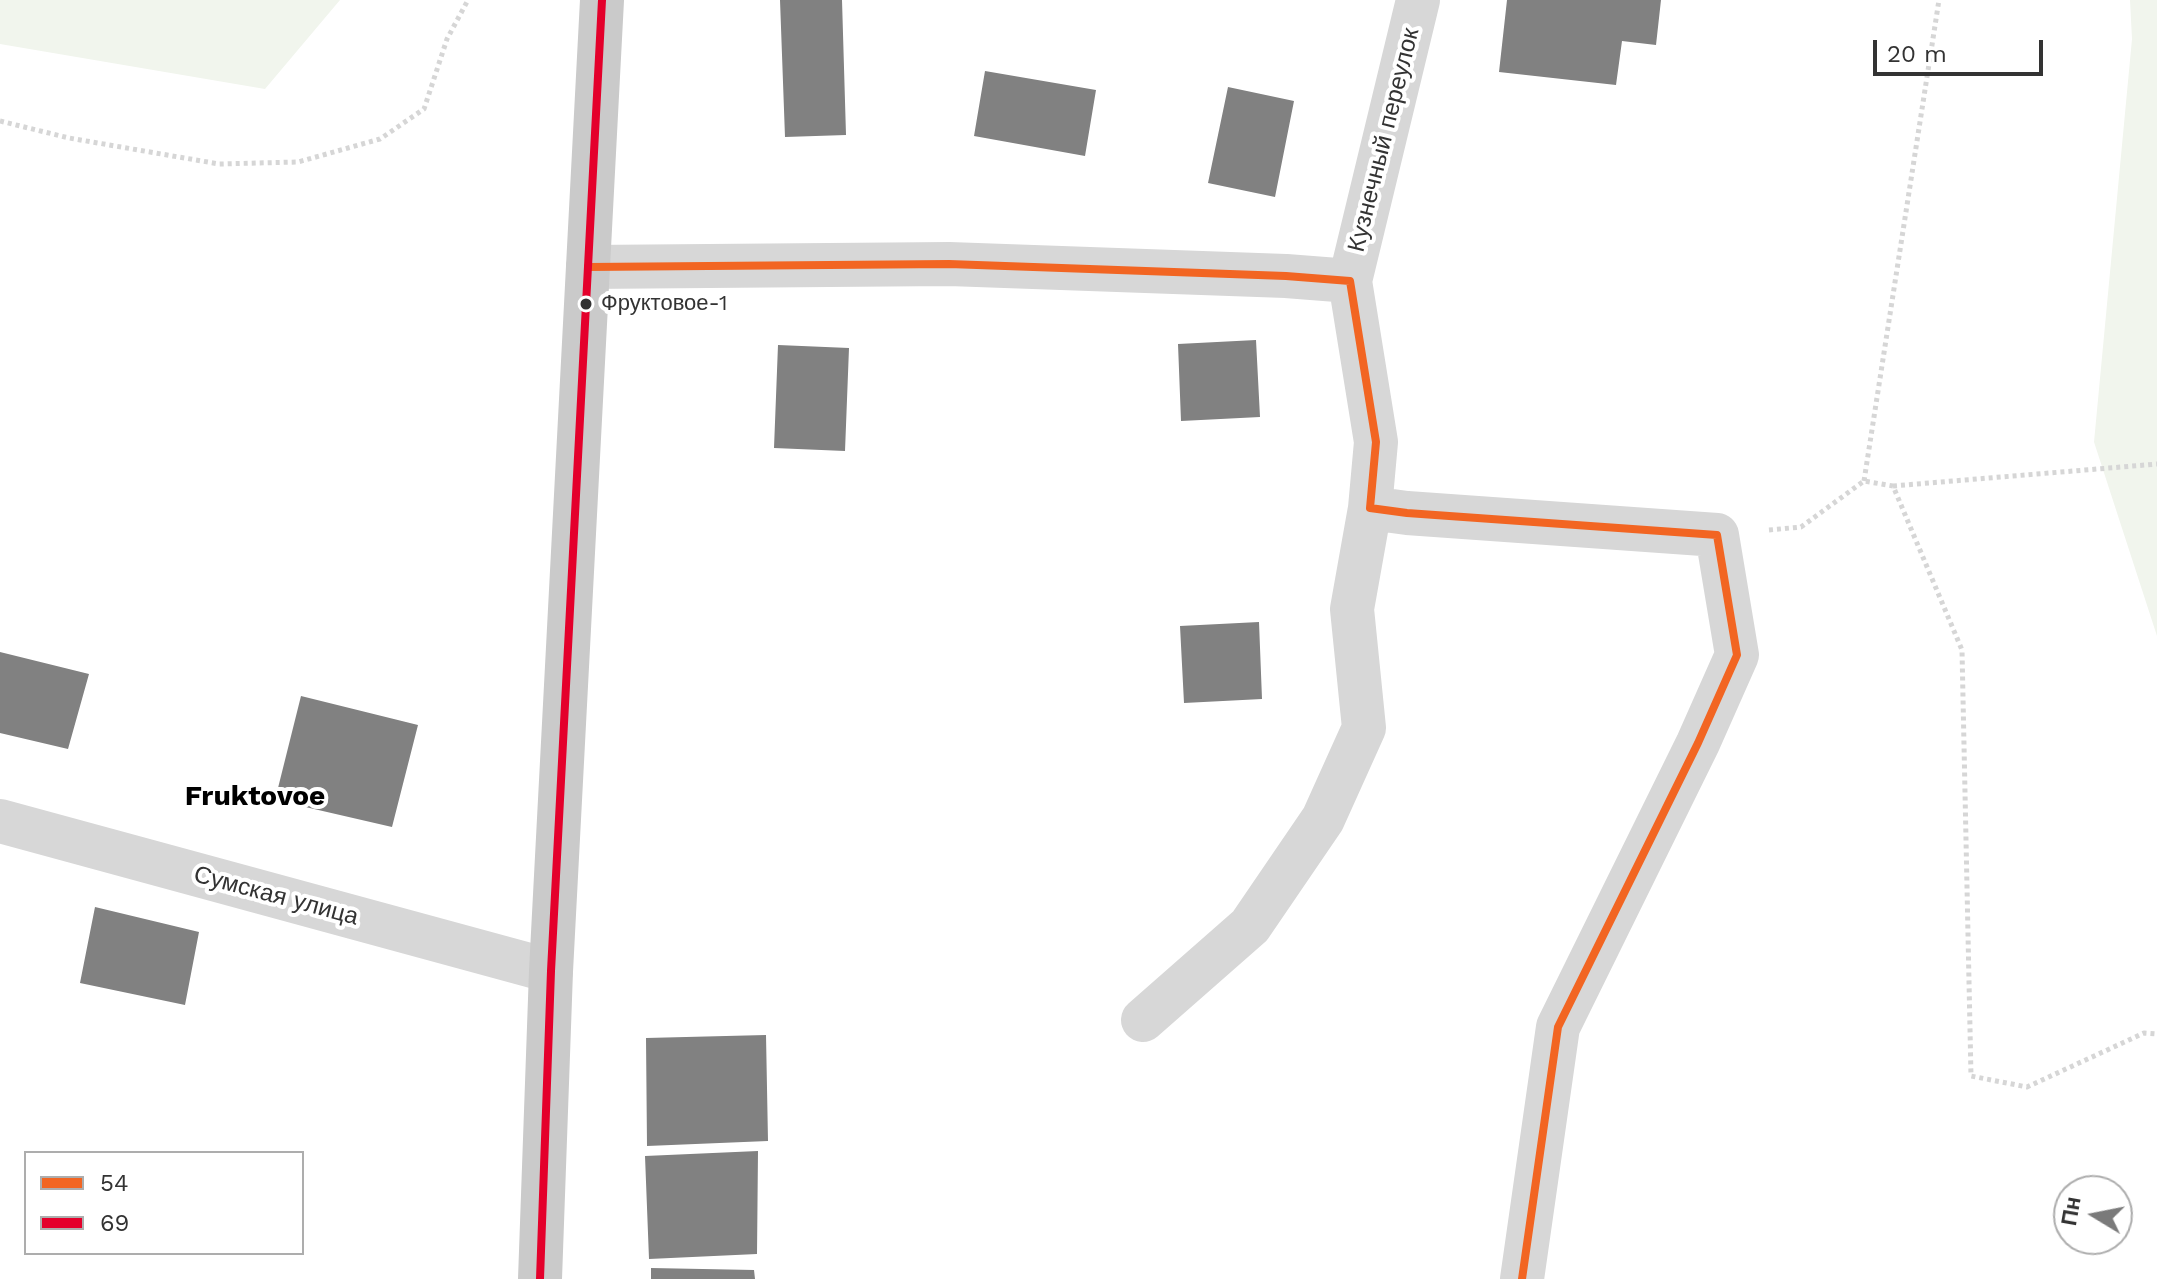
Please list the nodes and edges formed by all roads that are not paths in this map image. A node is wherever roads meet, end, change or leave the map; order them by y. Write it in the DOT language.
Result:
graph roads {
  1 [pos="602,0"];
  2 [pos="1418,0"];
  3 [pos="588,267"];
  4 [pos="1350,281"];
  5 [pos="1370,508"];
  6 [pos="0,821"];
  7 [pos="551,971"];
  8 [pos="1143,1020"];
  9 [pos="540,1279"];
  10 [pos="1522,1279"];
  1 -- 3 [label="main road"];
  2 -- 4 [label="street, Кузнечный переулок"];
  3 -- 4 [label="street, Кузнечный переулок"];
  3 -- 7 [label="main road"];
  4 -- 5 [label="street, Кузнечный переулок"];
  5 -- 8 [label="street, Кузнечный переулок"];
  5 -- 10 [label="street"];
  6 -- 7 [label="street, Сумская улица"];
  7 -- 9 [label="main road"];
}
